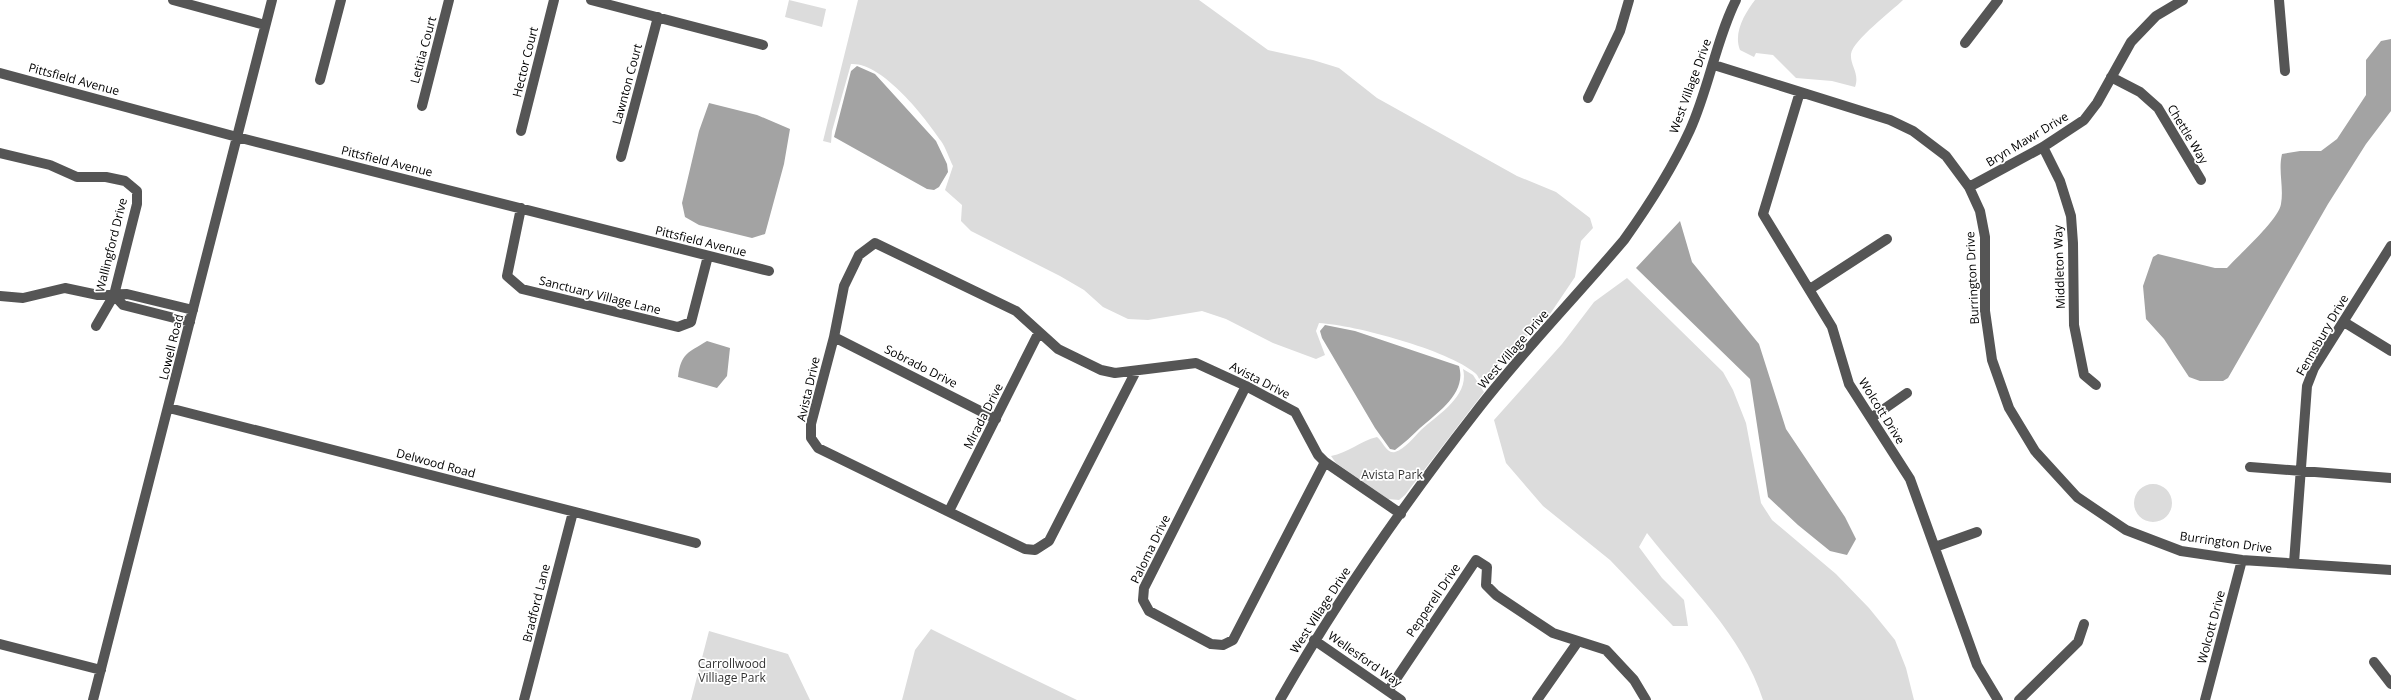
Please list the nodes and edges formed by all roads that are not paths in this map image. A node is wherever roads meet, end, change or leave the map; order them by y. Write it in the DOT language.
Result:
graph roads {
  1 [pos="173,0"];
  2 [pos="272,0"];
  3 [pos="341,0"];
  4 [pos="449,0"];
  5 [pos="554,0"];
  6 [pos="591,0"];
  7 [pos="1628,0"];
  8 [pos="1735,0"];
  9 [pos="1998,0"];
  10 [pos="2183,0"];
  11 [pos="2279,0"];
  12 [pos="658,17"];
  13 [pos="265,25"];
  14 [pos="1965,43"];
  15 [pos="763,45"];
  16 [pos="1714,65"];
  17 [pos="2285,71"];
  18 [pos="0,73"];
  19 [pos="2111,77"];
  20 [pos="320,80"];
  21 [pos="1800,92"];
  22 [pos="1588,98"];
  23 [pos="422,106"];
  24 [pos="521,131"];
  25 [pos="238,136"];
  26 [pos="2043,147"];
  27 [pos="0,153"];
  28 [pos="621,157"];
  29 [pos="2201,180"];
  30 [pos="1969,187"];
  31 [pos="521,208"];
  32 [pos="1887,240"];
  33 [pos="2391,246"];
  34 [pos="708,256"];
  35 [pos="769,271"];
  36 [pos="1810,289"];
  37 [pos="114,295"];
  38 [pos="0,296"];
  39 [pos="193,310"];
  40 [pos="190,322"];
  41 [pos="2344,322"];
  42 [pos="96,326"];
  43 [pos="1039,332"];
  44 [pos="834,336"];
  45 [pos="2391,351"];
  46 [pos="1136,371"];
  47 [pos="2096,385"];
  48 [pos="1246,386"];
  49 [pos="1907,394"];
  50 [pos="169,408"];
  51 [pos="1871,418"];
  52 [pos="996,419"];
  53 [pos="1325,462"];
  54 [pos="2250,467"];
  55 [pos="2300,470"];
  56 [pos="2391,478"];
  57 [pos="949,511"];
  58 [pos="573,512"];
  59 [pos="1401,514"];
  60 [pos="1977,532"];
  61 [pos="696,543"];
  62 [pos="1935,547"];
  63 [pos="2242,560"];
  64 [pos="2294,563"];
  65 [pos="2391,570"];
  66 [pos="2084,624"];
  67 [pos="1314,640"];
  68 [pos="1577,642"];
  69 [pos="0,644"];
  70 [pos="2374,662"];
  71 [pos="101,670"];
  72 [pos="2391,684"];
  73 [pos="1388,691"];
  74 [pos="93,700"];
  75 [pos="524,700"];
  76 [pos="1280,700"];
  77 [pos="1401,700"];
  78 [pos="1537,700"];
  79 [pos="1646,700"];
  80 [pos="1998,700"];
  81 [pos="2019,700"];
  82 [pos="2205,700"];
  1 -- 13 [label="street"];
  2 -- 13 [label="street, Lowell Road"];
  3 -- 20 [label="street"];
  4 -- 23 [label="street, Letitia Court"];
  5 -- 24 [label="street, Hector Court"];
  6 -- 12 [label="street"];
  7 -- 22 [label="street"];
  8 -- 16 [label="street, West Village Drive"];
  9 -- 14 [label="street"];
  10 -- 19 [label="street, Bryn Mawr Drive"];
  11 -- 17 [label="street"];
  12 -- 15 [label="street"];
  12 -- 28 [label="street, Lawnton Court"];
  13 -- 25 [label="street, Lowell Road"];
  16 -- 21 [label="street, Burrington Drive"];
  16 -- 59 [label="street, West Village Drive"];
  18 -- 25 [label="street, Pittsfield Avenue"];
  19 -- 26 [label="street, Bryn Mawr Drive"];
  19 -- 29 [label="street, Chettle Way"];
  21 -- 30 [label="street, Burrington Drive"];
  21 -- 36 [label="street, Wolcott Drive"];
  25 -- 31 [label="street, Pittsfield Avenue"];
  25 -- 39 [label="street, Lowell Road"];
  26 -- 30 [label="street, Bryn Mawr Drive"];
  26 -- 47 [label="street, Middleton Way"];
  27 -- 37 [label="street, Wallingford Drive"];
  30 -- 63 [label="street, Burrington Drive"];
  31 -- 34 [label="street, Pittsfield Avenue"];
  31 -- 34 [label="street, Sanctuary Village Lane"];
  32 -- 36 [label="street"];
  33 -- 41 [label="street, Fennsbury Drive"];
  34 -- 35 [label="street, Pittsfield Avenue"];
  36 -- 51 [label="street, Wolcott Drive"];
  37 -- 38 [label="street"];
  37 -- 39 [label="street"];
  37 -- 40 [label="street"];
  37 -- 42 [label="street, Wallingford Drive"];
  39 -- 40 [label="street, Lowell Road"];
  40 -- 50 [label="street, Lowell Road"];
  41 -- 45 [label="street"];
  41 -- 55 [label="street, Fennsbury Drive"];
  43 -- 44 [label="street, Avista Drive"];
  43 -- 46 [label="street, Avista Drive"];
  43 -- 52 [label="street, Mirada Drive"];
  44 -- 52 [label="street, Sobrado Drive"];
  44 -- 57 [label="street, Avista Drive"];
  46 -- 48 [label="street, Avista Drive"];
  46 -- 57 [label="street, Avista Drive"];
  48 -- 53 [label="street, Avista Drive"];
  48 -- 53 [label="street, Paloma Drive"];
  49 -- 51 [label="street"];
  50 -- 58 [label="street, Delwood Road"];
  50 -- 71 [label="street, Lowell Road"];
  51 -- 62 [label="street, Wolcott Drive"];
  52 -- 57 [label="street, Mirada Drive"];
  53 -- 59 [label="street, Avista Drive"];
  54 -- 55 [label="street"];
  55 -- 56 [label="street"];
  55 -- 64 [label="street, Fennsbury Drive"];
  58 -- 61 [label="street, Delwood Road"];
  58 -- 75 [label="street, Bradford Lane"];
  59 -- 67 [label="street, West Village Drive"];
  60 -- 62 [label="street"];
  62 -- 80 [label="street, Wolcott Drive"];
  63 -- 64 [label="street, Burrington Drive"];
  63 -- 82 [label="street, Wolcott Drive"];
  64 -- 65 [label="street, Burrington Drive"];
  66 -- 81 [label="street"];
  67 -- 73 [label="street, Wellesford Way"];
  67 -- 76 [label="street, West Village Drive"];
  68 -- 73 [label="street, Pepperell Drive"];
  68 -- 78 [label="street"];
  68 -- 79 [label="street, Pepperell Drive"];
  69 -- 71 [label="street"];
  70 -- 72 [label="street"];
  71 -- 74 [label="street, Lowell Road"];
  73 -- 77 [label="street, Wellesford Way"];
}
